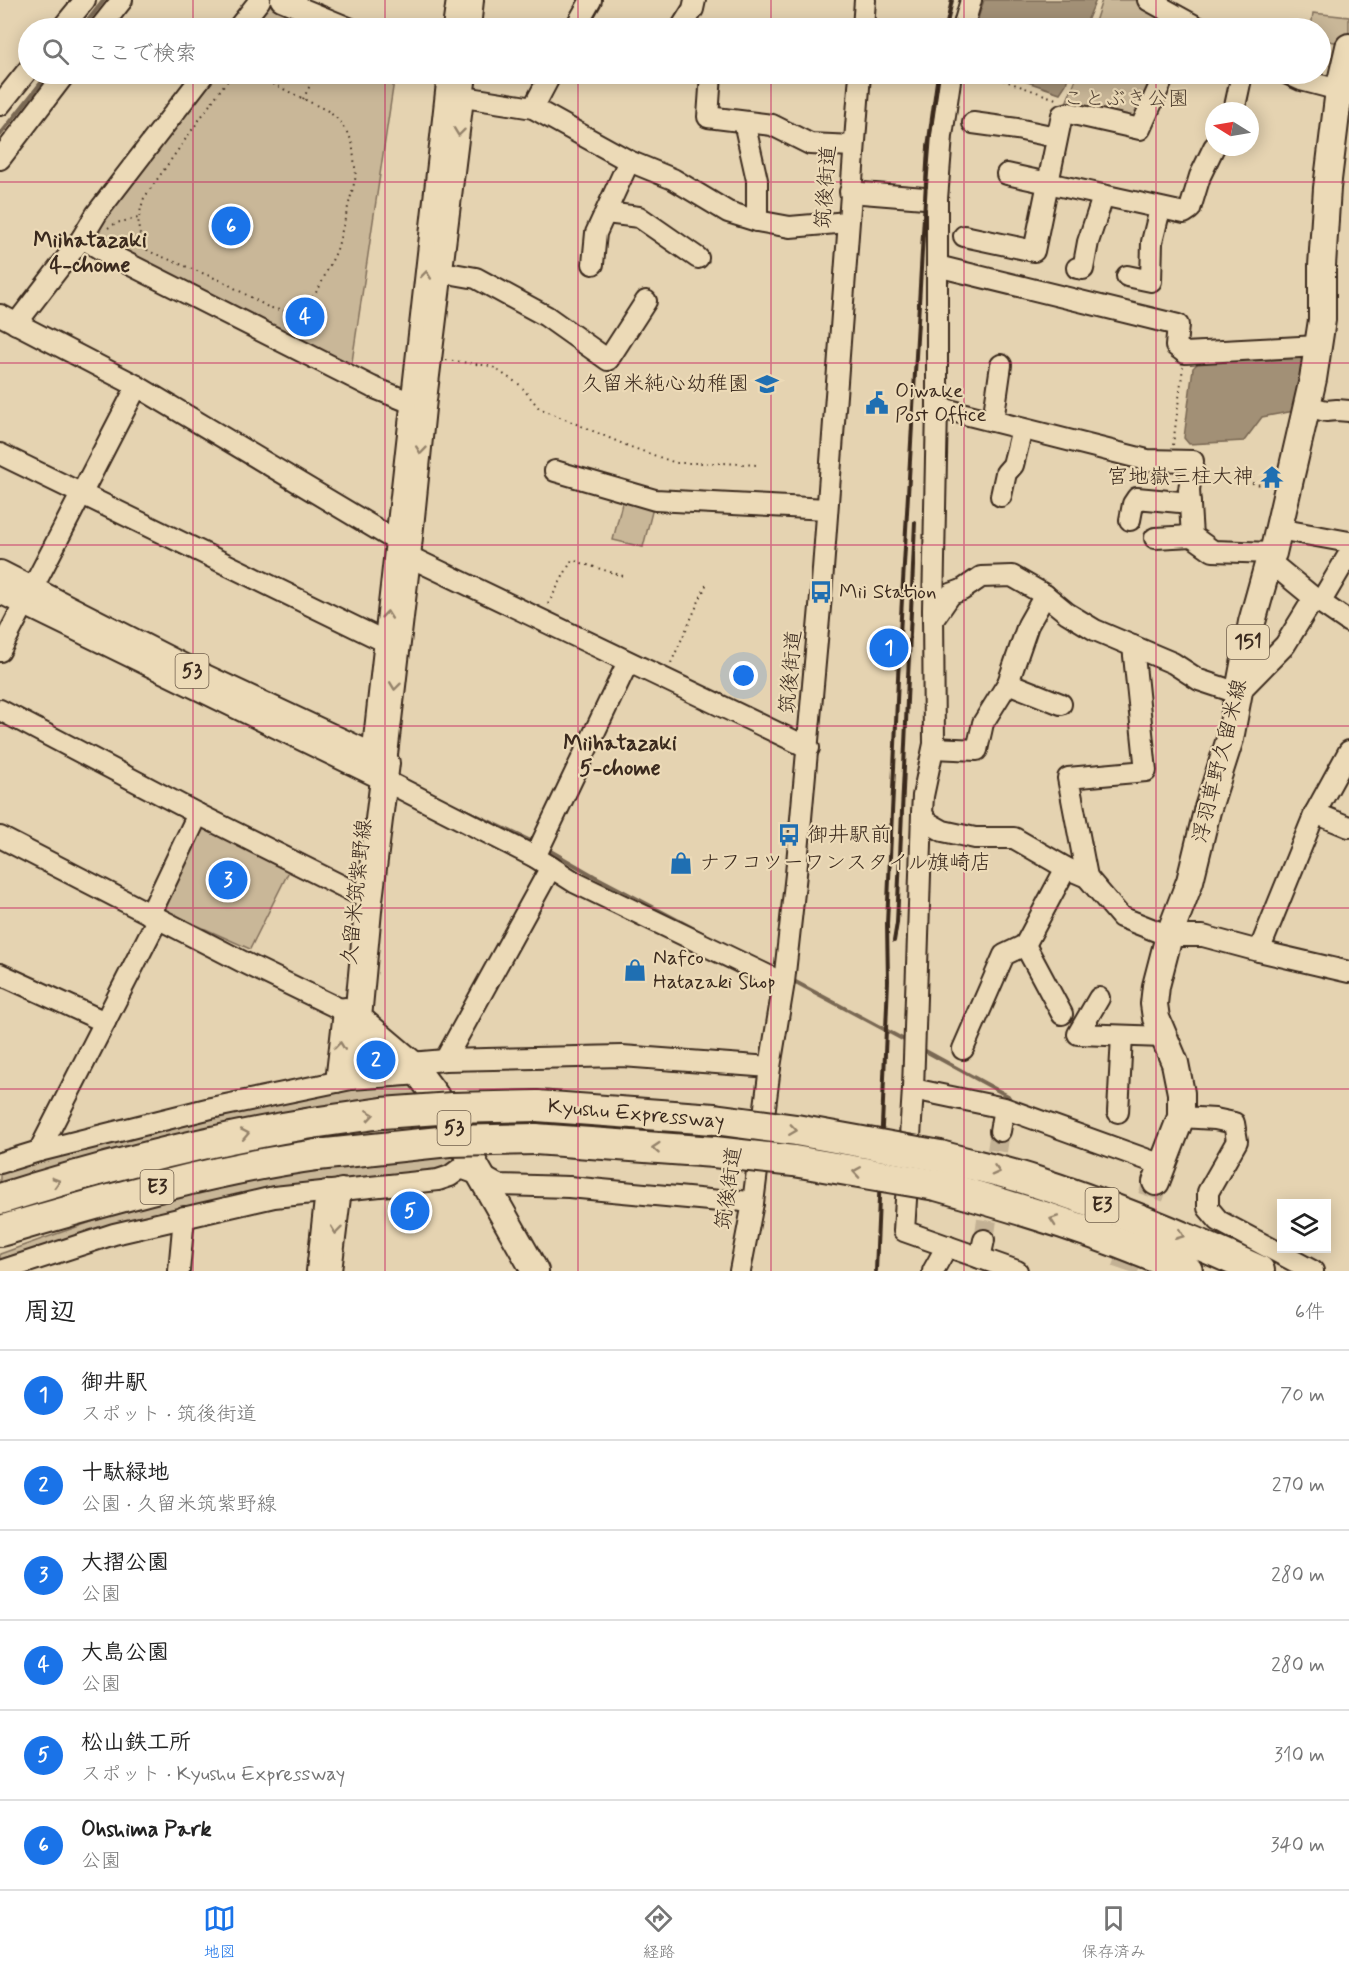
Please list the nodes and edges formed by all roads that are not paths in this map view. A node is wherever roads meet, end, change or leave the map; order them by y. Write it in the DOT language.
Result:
graph roads {
  1 [pos="85,0"];
  2 [pos="122,0"];
  3 [pos="260,0"];
  4 [pos="281,0"];
  5 [pos="457,0"];
  6 [pos="473,0"];
  7 [pos="591,0"];
  8 [pos="695,0"];
  9 [pos="866,0"];
  10 [pos="971,0"];
  11 [pos="1148,0"];
  12 [pos="70,18"];
  13 [pos="108,18"];
  14 [pos="246,18"];
  15 [pos="325,18"];
  16 [pos="454,18"];
  17 [pos="471,18"];
  18 [pos="581,18"];
  19 [pos="687,18"];
  20 [pos="864,18"];
  21 [pos="966,18"];
  22 [pos="1177,18"];
  23 [pos="1348,57"];
  24 [pos="18,82"];
  25 [pos="57,84"];
  26 [pos="196,84"];
  27 [pos="447,84"];
  28 [pos="455,84"];
  29 [pos="465,84"];
  30 [pos="546,84"];
  31 [pos="710,84"];
  32 [pos="859,84"];
  33 [pos="950,84"];
  34 [pos="1160,84"];
  35 [pos="1240,84"];
  36 [pos="1314,84"];
  37 [pos="1339,90"];
  38 [pos="464,97"];
  39 [pos="1236,102"];
  40 [pos="0,105"];
  41 [pos="533,108"];
  42 [pos="744,122"];
  43 [pos="973,123"];
  44 [pos="1056,137"];
  45 [pos="854,146"];
  46 [pos="1210,156"];
  47 [pos="0,159"];
  48 [pos="629,161"];
  49 [pos="1007,174"];
  50 [pos="1047,183"];
  51 [pos="850,192"];
  52 [pos="1103,197"];
  53 [pos="937,200"];
  54 [pos="1160,208"];
  55 [pos="606,213"];
  56 [pos="757,222"];
  57 [pos="848,222"];
  58 [pos="964,236"];
  59 [pos="82,238"];
  60 [pos="698,258"];
  61 [pos="592,264"];
  62 [pos="937,266"];
  63 [pos="1077,268"];
  64 [pos="442,272"];
  65 [pos="1127,276"];
  66 [pos="645,301"];
  67 [pos="8,320"];
  68 [pos="1318,346"];
  69 [pos="1000,364"];
  70 [pos="137,386"];
  71 [pos="412,403"];
  72 [pos="1307,406"];
  73 [pos="937,407"];
  74 [pos="1349,411"];
  75 [pos="993,421"];
  76 [pos="1022,429"];
  77 [pos="0,454"];
  78 [pos="555,471"];
  79 [pos="81,494"];
  80 [pos="1001,496"];
  81 [pos="1190,503"];
  82 [pos="827,509"];
  83 [pos="1130,520"];
  84 [pos="1192,536"];
  85 [pos="1155,538"];
  86 [pos="395,540"];
  87 [pos="1349,542"];
  88 [pos="1273,548"];
  89 [pos="1349,554"];
  90 [pos="410,557"];
  91 [pos="0,574"];
  92 [pos="0,593"];
  93 [pos="1045,595"];
  94 [pos="28,597"];
  95 [pos="1317,600"];
  96 [pos="933,620"];
  97 [pos="1349,622"];
  98 [pos="392,646"];
  99 [pos="1133,646"];
  100 [pos="0,651"];
  101 [pos="628,662"];
  102 [pos="1008,683"];
  103 [pos="1238,693"];
  104 [pos="1061,704"];
  105 [pos="0,710"];
  106 [pos="808,748"];
  107 [pos="934,748"];
  108 [pos="1349,751"];
  109 [pos="378,769"];
  110 [pos="922,813"];
  111 [pos="1315,813"];
  112 [pos="198,814"];
  113 [pos="1349,827"];
  114 [pos="0,837"];
  115 [pos="543,862"];
  116 [pos="1066,868"];
  117 [pos="1087,877"];
  118 [pos="356,893"];
  119 [pos="154,917"];
  120 [pos="1169,936"];
  121 [pos="1025,945"];
  122 [pos="1259,951"];
  123 [pos="1349,972"];
  124 [pos="0,974"];
  125 [pos="784,978"];
  126 [pos="1099,998"];
  127 [pos="351,1014"];
  128 [pos="1062,1014"];
  129 [pos="105,1022"];
  130 [pos="1122,1036"];
  131 [pos="1164,1037"];
  132 [pos="963,1049"];
  133 [pos="445,1060"];
  134 [pos="770,1067"];
  135 [pos="416,1069"];
  136 [pos="344,1080"];
  137 [pos="913,1089"];
  138 [pos="1004,1108"];
  139 [pos="1118,1112"];
  140 [pos="1181,1117"];
  141 [pos="1000,1131"];
  142 [pos="39,1151"];
  143 [pos="285,1159"];
  144 [pos="0,1163"];
  145 [pos="938,1171"];
  146 [pos="1159,1173"];
  147 [pos="480,1175"];
  148 [pos="334,1190"];
  149 [pos="0,1199"];
  150 [pos="753,1203"];
  151 [pos="184,1217"];
  152 [pos="0,1231"];
  153 [pos="0,1246"];
  154 [pos="947,1246"];
  155 [pos="0,1271"];
  156 [pos="178,1271"];
  157 [pos="316,1271"];
  158 [pos="331,1271"];
  159 [pos="535,1271"];
  160 [pos="740,1271"];
  161 [pos="933,1271"];
  162 [pos="1017,1271"];
  163 [pos="1187,1271"];
  164 [pos="1259,1271"];
  165 [pos="1312,1271"];
  1 -- 12 [label="street"];
  2 -- 13 [label="street"];
  3 -- 14 [label="street"];
  4 -- 15 [label="street"];
  5 -- 16 [label="street"];
  6 -- 17 [label="street"];
  7 -- 18 [label="street"];
  8 -- 19 [label="street"];
  9 -- 20 [label="street"];
  10 -- 21 [label="street"];
  11 -- 22 [label="street"];
  23 -- 37 [label="main road, 浮羽草野久留米線 / 151"];
  24 -- 40 [label="street"];
  25 -- 47 [label="street"];
  26 -- 59 [label="street"];
  71 -- 27 [label="street, one-way"];
  28 -- 38 [label="street"];
  29 -- 38 [label="street"];
  30 -- 41 [label="street"];
  31 -- 42 [label="street"];
  32 -- 45 [label="street, 筑後街道"];
  33 -- 53 [label="street"];
  34 -- 44 [label="street"];
  35 -- 39 [label="street"];
  36 -- 37 [label="street"];
  37 -- 68 [label="main road, 浮羽草野久留米線 / 151"];
  38 -- 41 [label="street"];
  38 -- 64 [label="street, one-way"];
  41 -- 48 [label="street"];
  42 -- 45 [label="street"];
  42 -- 56 [label="street"];
  43 -- 44 [label="street"];
  44 -- 50 [label="street"];
  45 -- 51 [label="street, 筑後街道"];
  46 -- 54 [label="street"];
  48 -- 55 [label="street"];
  48 -- 56 [label="street"];
  49 -- 50 [label="street"];
  50 -- 52 [label="street"];
  50 -- 58 [label="street"];
  51 -- 53 [label="street"];
  51 -- 57 [label="street, 筑後街道"];
  52 -- 54 [label="street"];
  52 -- 63 [label="street"];
  53 -- 62 [label="street"];
  54 -- 65 [label="street"];
  55 -- 60 [label="street"];
  55 -- 61 [label="street"];
  56 -- 57 [label="street"];
  57 -- 82 [label="street, 筑後街道"];
  59 -- 67 [label="street"];
  59 -- 71 [label="street"];
  62 -- 68 [label="street"];
  62 -- 73 [label="street"];
  64 -- 66 [label="street"];
  64 -- 90 [label="street, one-way"];
  67 -- 70 [label="street"];
  68 -- 72 [label="main road, 浮羽草野久留米線 / 151"];
  69 -- 75 [label="street"];
  70 -- 79 [label="street"];
  70 -- 86 [label="street"];
  71 -- 86 [label="street"];
  72 -- 74 [label="street"];
  72 -- 88 [label="main road, 浮羽草野久留米線 / 151"];
  73 -- 75 [label="street"];
  73 -- 96 [label="street"];
  75 -- 76 [label="street"];
  76 -- 80 [label="street"];
  76 -- 81 [label="street"];
  77 -- 79 [label="street"];
  78 -- 82 [label="street"];
  79 -- 94 [label="street"];
  79 -- 98 [label="street"];
  81 -- 83 [label="street"];
  81 -- 84 [label="street"];
  82 -- 106 [label="street, 筑後街道"];
  84 -- 85 [label="street"];
  84 -- 88 [label="street"];
  86 -- 90 [label="street"];
  98 -- 86 [label="street, one-way"];
  87 -- 88 [label="street"];
  88 -- 95 [label="street"];
  88 -- 103 [label="main road, 浮羽草野久留米線 / 151"];
  89 -- 95 [label="street"];
  90 -- 98 [label="street"];
  90 -- 101 [label="street"];
  91 -- 94 [label="main road, 53"];
  92 -- 94 [label="street"];
  93 -- 96 [label="street"];
  93 -- 99 [label="street"];
  93 -- 102 [label="street"];
  94 -- 100 [label="street"];
  94 -- 109 [label="main road, 53"];
  95 -- 97 [label="street"];
  95 -- 103 [label="street"];
  96 -- 107 [label="street"];
  98 -- 109 [label="street"];
  99 -- 103 [label="street"];
  99 -- 117 [label="street"];
  101 -- 106 [label="street"];
  101 -- 115 [label="street"];
  102 -- 104 [label="street"];
  102 -- 107 [label="street"];
  103 -- 120 [label="main road, 浮羽草野久留米線 / 151"];
  105 -- 112 [label="street"];
  106 -- 125 [label="street, 筑後街道"];
  107 -- 110 [label="street"];
  108 -- 111 [label="street"];
  109 -- 115 [label="street"];
  109 -- 118 [label="main road, 久留米筑紫野線"];
  109 -- 127 [label="main road, 久留米筑紫野線"];
  110 -- 116 [label="street"];
  110 -- 137 [label="street"];
  111 -- 113 [label="street"];
  111 -- 122 [label="street"];
  112 -- 118 [label="street"];
  112 -- 119 [label="street"];
  114 -- 119 [label="street"];
  115 -- 125 [label="street"];
  115 -- 133 [label="street"];
  116 -- 117 [label="street"];
  116 -- 121 [label="street"];
  117 -- 120 [label="street"];
  118 -- 127 [label="main road, 久留米筑紫野線"];
  119 -- 127 [label="street"];
  119 -- 129 [label="street"];
  120 -- 122 [label="street"];
  120 -- 131 [label="main road, 浮羽草野久留米線 / 151"];
  121 -- 128 [label="street"];
  121 -- 132 [label="street"];
  122 -- 123 [label="street"];
  124 -- 129 [label="street"];
  125 -- 134 [label="street, 筑後街道"];
  126 -- 130 [label="street"];
  127 -- 135 [label="main road, 53"];
  127 -- 136 [label="street"];
  129 -- 142 [label="street"];
  130 -- 131 [label="street"];
  130 -- 139 [label="street"];
  131 -- 140 [label="main road, 浮羽草野久留米線 / 151"];
  133 -- 134 [label="street"];
  133 -- 135 [label="street"];
  134 -- 150 [label="street, 筑後街道"];
  135 -- 136 [label="street"];
  135 -- 147 [label="main road, 53"];
  136 -- 142 [label="street"];
  137 -- 138 [label="street"];
  137 -- 154 [label="street"];
  138 -- 141 [label="street"];
  138 -- 146 [label="street"];
  140 -- 146 [label="main road, 浮羽草野久留米線 / 151"];
  140 -- 165 [label="street"];
  142 -- 144 [label="street"];
  145 -- 143 [label="highway, Kyushu Expressway / E3, one-way, bridge"];
  143 -- 152 [label="highway, Kyushu Expressway / E3"];
  143 -- 153 [label="highway"];
  149 -- 145 [label="highway, Kyushu Expressway / E3, one-way, bridge"];
  163 -- 145 [label="highway, Kyushu Expressway / E3, one-way"];
  145 -- 164 [label="highway, Kyushu Expressway / E3, one-way"];
  147 -- 148 [label="street"];
  147 -- 150 [label="street"];
  147 -- 159 [label="main road, 53"];
  148 -- 151 [label="street"];
  148 -- 157 [label="street"];
  148 -- 158 [label="street, one-way"];
  150 -- 160 [label="street, 筑後街道"];
  151 -- 155 [label="street"];
  151 -- 156 [label="street"];
  154 -- 161 [label="street"];
  154 -- 162 [label="street"];
}
